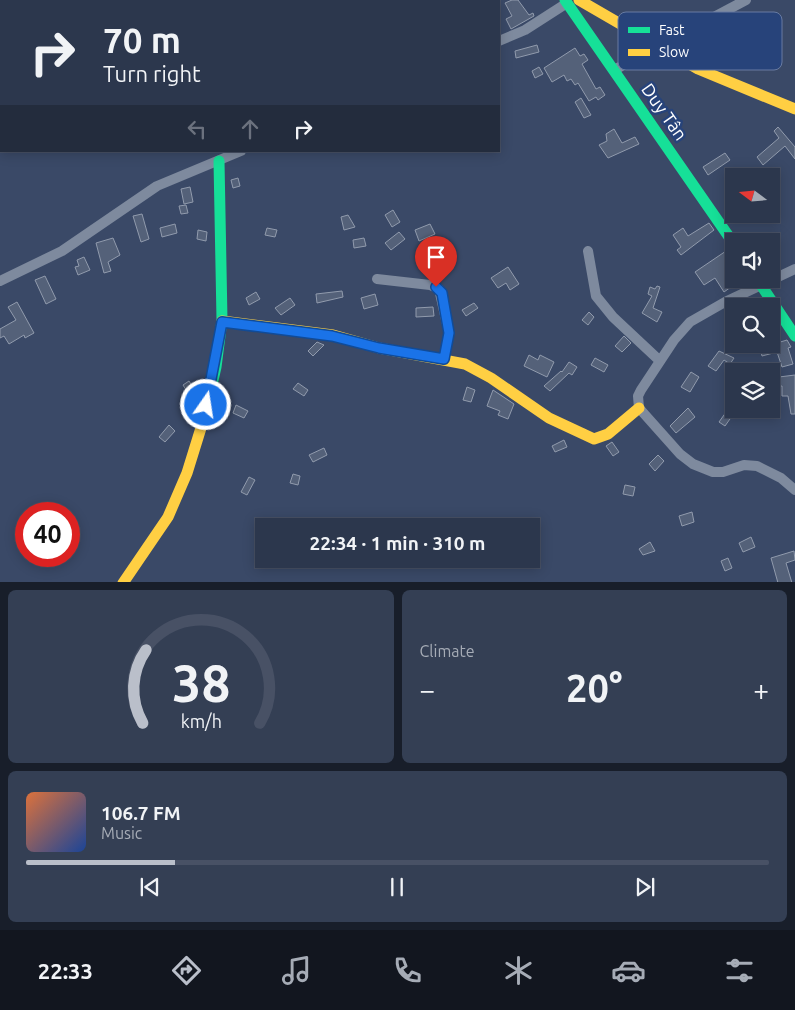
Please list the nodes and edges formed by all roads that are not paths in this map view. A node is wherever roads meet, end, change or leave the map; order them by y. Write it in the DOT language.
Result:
graph roads {
  1 [pos="746,0"];
  2 [pos="571,1"];
  3 [pos="724,12"];
  4 [pos="618,26"];
  5 [pos="500,41"];
  6 [pos="618,68"];
  7 [pos="614,70"];
  8 [pos="700,70"];
  9 [pos="795,109"];
  10 [pos="239,152"];
  11 [pos="219,160"];
  12 [pos="726,233"];
  13 [pos="588,251"];
  14 [pos="795,269"];
  15 [pos="780,274"];
  16 [pos="376,279"];
  17 [pos="0,281"];
  18 [pos="749,288"];
  19 [pos="763,288"];
  20 [pos="222,322"];
  21 [pos="795,336"];
  22 [pos="444,359"];
  23 [pos="660,361"];
  24 [pos="639,408"];
  25 [pos="795,490"];
  26 [pos="123,582"];
  1 -- 3 [label="street"];
  2 -- 4 [label="main road"];
  2 -- 5 [label="street"];
  2 -- 7 [label="main road, Duy Tân"];
  6 -- 7 [label="street"];
  7 -- 12 [label="main road, Duy Tân"];
  8 -- 9 [label="main road"];
  10 -- 11 [label="street"];
  11 -- 17 [label="street"];
  11 -- 20 [label="main road"];
  13 -- 23 [label="street"];
  14 -- 15 [label="street"];
  16 -- 22 [label="street"];
  18 -- 23 [label="street"];
  19 -- 21 [label="main road"];
  20 -- 22 [label="main road"];
  20 -- 26 [label="main road"];
  22 -- 24 [label="main road"];
  23 -- 24 [label="street"];
  24 -- 25 [label="street"];
}
